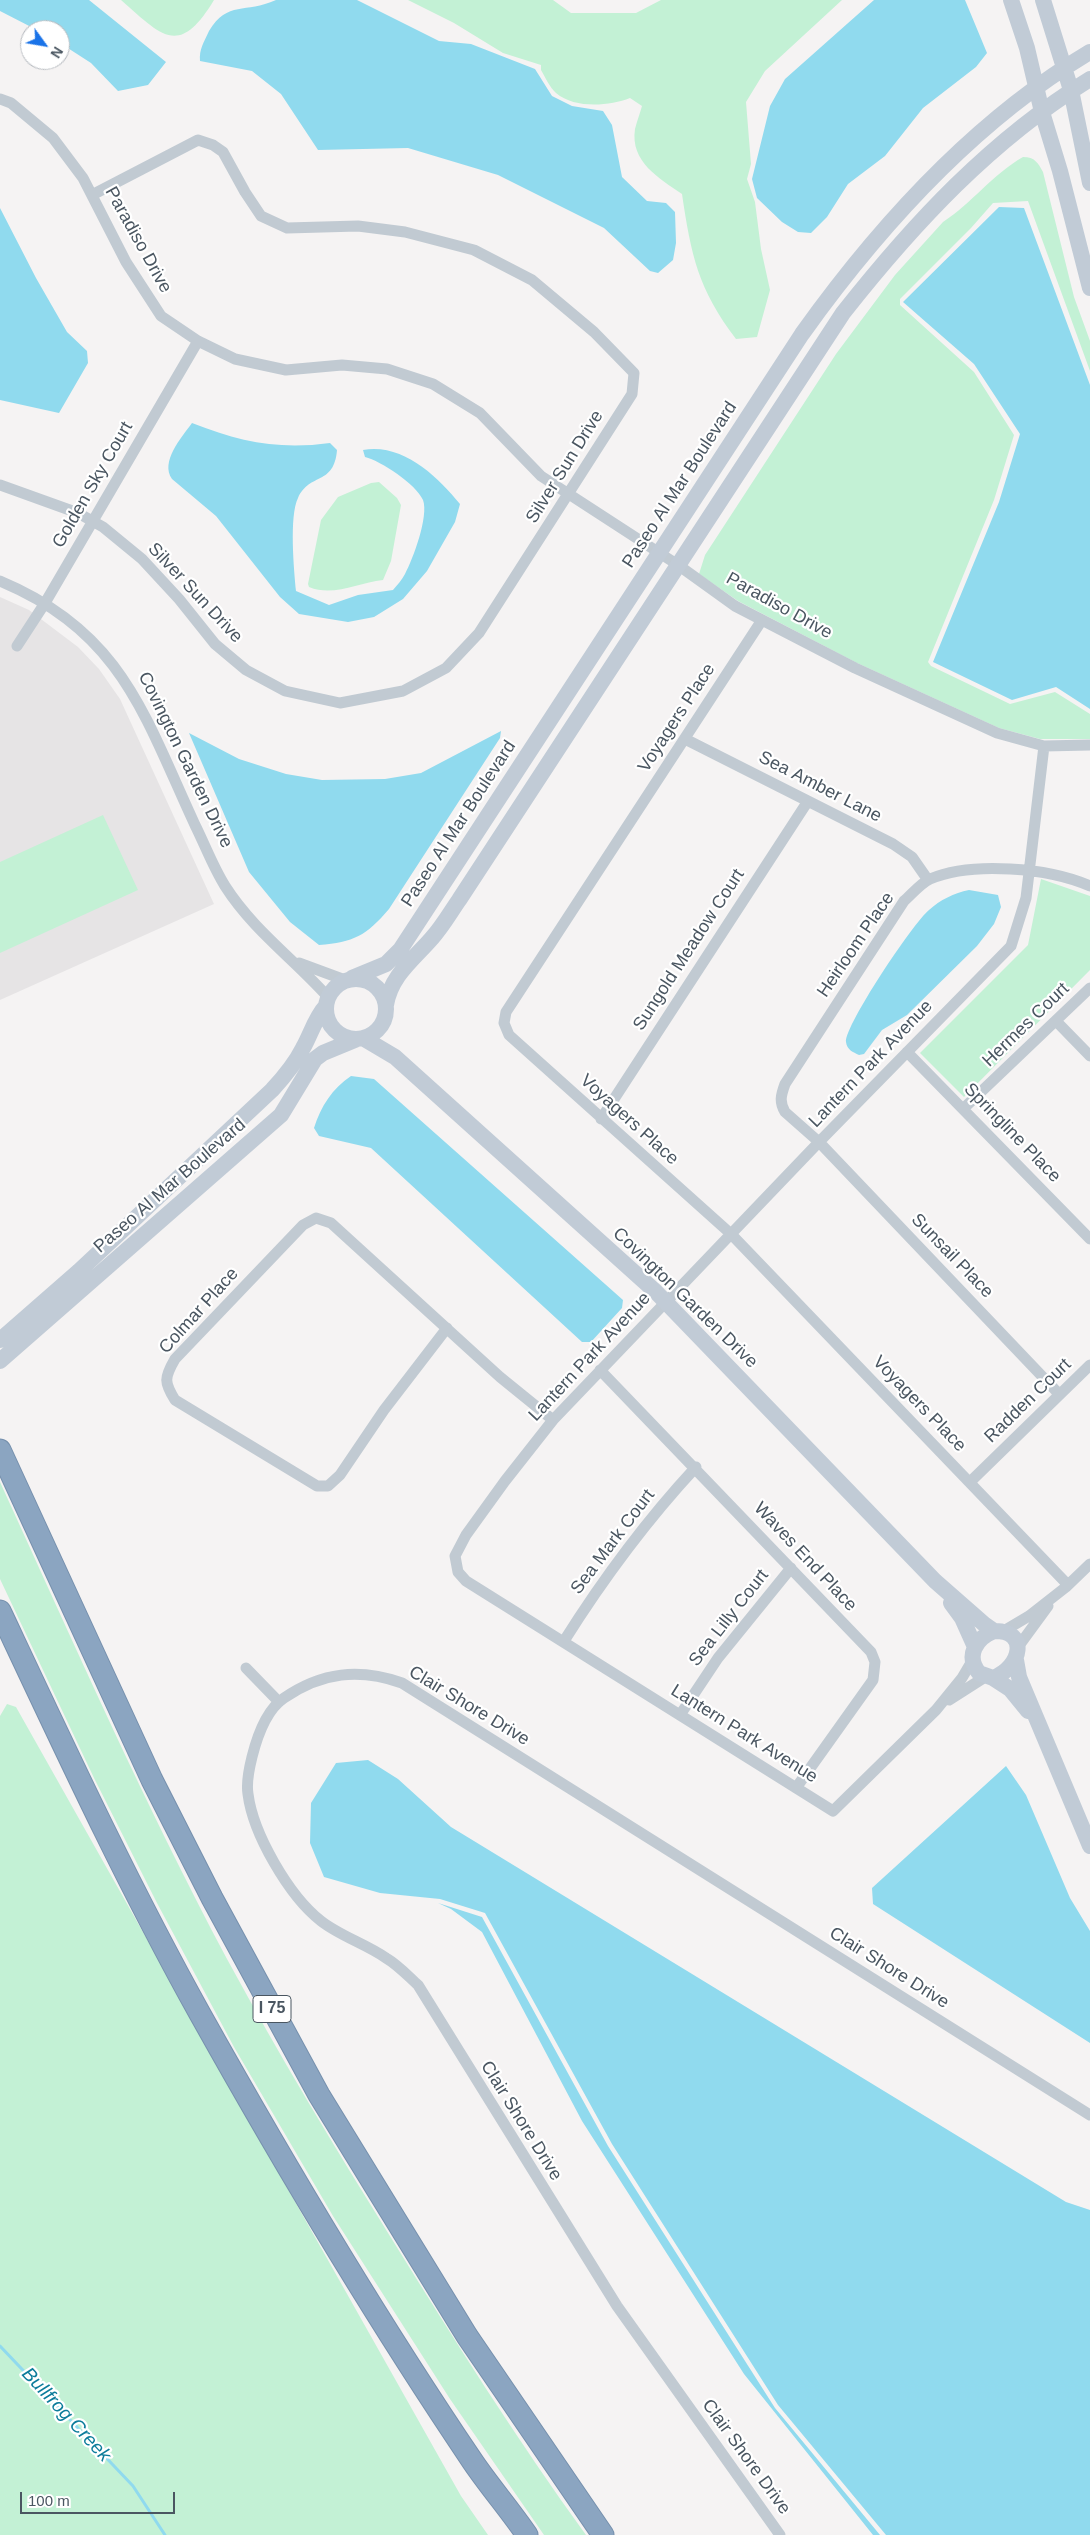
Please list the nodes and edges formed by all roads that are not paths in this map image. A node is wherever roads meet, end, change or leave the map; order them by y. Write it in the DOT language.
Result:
graph roads {
  1 [pos="1011,0"];
  2 [pos="1043,0"];
  3 [pos="1090,52"];
  4 [pos="1064,67"];
  5 [pos="1090,79"];
  6 [pos="1037,87"];
  7 [pos="1072,90"];
  8 [pos="0,99"];
  9 [pos="1042,112"];
  10 [pos="1090,183"];
  11 [pos="92,194"];
  12 [pos="1090,288"];
  13 [pos="198,341"];
  14 [pos="0,484"];
  15 [pos="568,493"];
  16 [pos="92,521"];
  17 [pos="660,553"];
  18 [pos="678,565"];
  19 [pos="0,582"];
  20 [pos="45,603"];
  21 [pos="762,620"];
  22 [pos="17,646"];
  23 [pos="685,739"];
  24 [pos="1090,745"];
  25 [pos="1044,746"];
  26 [pos="808,801"];
  27 [pos="1030,872"];
  28 [pos="928,880"];
  29 [pos="1090,886"];
  30 [pos="291,960"];
  31 [pos="348,979"];
  32 [pos="1090,988"];
  33 [pos="327,1002"];
  34 [pos="385,1012"];
  35 [pos="1056,1021"];
  36 [pos="360,1038"];
  37 [pos="907,1052"];
  38 [pos="1090,1056"];
  39 [pos="395,1057"];
  40 [pos="964,1108"];
  41 [pos="601,1119"];
  42 [pos="819,1142"];
  43 [pos="731,1234"];
  44 [pos="1090,1239"];
  45 [pos="665,1302"];
  46 [pos="447,1328"];
  47 [pos="0,1340"];
  48 [pos="0,1361"];
  49 [pos="1090,1365"];
  50 [pos="600,1370"];
  51 [pos="1059,1394"];
  52 [pos="553,1420"];
  53 [pos="0,1450"];
  54 [pos="696,1467"];
  55 [pos="970,1482"];
  56 [pos="1090,1564"];
  57 [pos="791,1568"];
  58 [pos="935,1581"];
  59 [pos="1068,1585"];
  60 [pos="1058,1593"];
  61 [pos="0,1611"];
  62 [pos="998,1632"];
  63 [pos="564,1641"];
  64 [pos="1017,1653"];
  65 [pos="974,1654"];
  66 [pos="246,1668"];
  67 [pos="989,1677"];
  68 [pos="279,1702"];
  69 [pos="936,1710"];
  70 [pos="680,1715"];
  71 [pos="1043,1731"];
  72 [pos="796,1788"];
  73 [pos="1090,1846"];
  74 [pos="1090,2115"];
  75 [pos="527,2535"];
  76 [pos="603,2535"];
  77 [pos="780,2535"];
  1 -- 6 [label="main road"];
  2 -- 4 [label="main road"];
  3 -- 4 [label="main road, Paseo Al Mar Boulevard"];
  4 -- 6 [label="main road, Paseo Al Mar Boulevard"];
  4 -- 7 [label="main road"];
  5 -- 7 [label="main road"];
  6 -- 9 [label="main road"];
  6 -- 17 [label="main road, Paseo Al Mar Boulevard"];
  7 -- 9 [label="main road"];
  7 -- 10 [label="main road"];
  8 -- 11 [label="street, Paradiso Drive"];
  9 -- 12 [label="main road"];
  9 -- 18 [label="main road"];
  11 -- 13 [label="street, Paradiso Drive"];
  11 -- 15 [label="street, Silver Sun Drive"];
  13 -- 15 [label="street, Paradiso Drive"];
  13 -- 16 [label="street, Golden Sky Court"];
  14 -- 16 [label="street, Silver Sun Drive"];
  15 -- 16 [label="street, Silver Sun Drive"];
  15 -- 17 [label="street, Paradiso Drive"];
  16 -- 20 [label="street, Golden Sky Court"];
  17 -- 18 [label="street, Paradiso Drive"];
  17 -- 31 [label="main road, Paseo Al Mar Boulevard"];
  18 -- 21 [label="street, Paradiso Drive"];
  18 -- 34 [label="main road"];
  19 -- 20 [label="street, Covington Garden Drive"];
  20 -- 22 [label="street, Golden Sky Court"];
  20 -- 30 [label="street, Covington Garden Drive"];
  21 -- 23 [label="street, Voyagers Place"];
  21 -- 25 [label="street, Paradiso Drive"];
  23 -- 26 [label="street, Sea Amber Lane"];
  23 -- 41 [label="street, Voyagers Place"];
  24 -- 25 [label="street, Paradiso Drive"];
  25 -- 27 [label="street, Lantern Park Avenue"];
  26 -- 28 [label="street, Sea Amber Lane"];
  26 -- 41 [label="street, Sungold Meadow Court"];
  27 -- 28 [label="street, Heirloom Place"];
  27 -- 29 [label="street, Heirloom Place"];
  27 -- 37 [label="street, Lantern Park Avenue"];
  28 -- 42 [label="street, Heirloom Place"];
  30 -- 31 [label="street, Covington Garden Drive"];
  30 -- 33 [label="street, Covington Garden Drive"];
  31 -- 33 [label="main road"];
  31 -- 34 [label="main road"];
  32 -- 35 [label="street, Hermes Court"];
  33 -- 36 [label="main road"];
  33 -- 47 [label="main road, Paseo Al Mar Boulevard"];
  34 -- 36 [label="main road"];
  34 -- 39 [label="main road, Covington Garden Drive"];
  35 -- 38 [label="street"];
  35 -- 40 [label="street, Hermes Court"];
  36 -- 39 [label="main road, Covington Garden Drive"];
  36 -- 48 [label="main road, Paseo Al Mar Boulevard"];
  37 -- 40 [label="street, Springline Place"];
  37 -- 42 [label="street, Lantern Park Avenue"];
  39 -- 45 [label="main road, Covington Garden Drive"];
  40 -- 44 [label="street, Springline Place"];
  41 -- 43 [label="street, Voyagers Place"];
  42 -- 43 [label="street, Lantern Park Avenue"];
  42 -- 51 [label="street, Sunsail Place"];
  43 -- 45 [label="street, Lantern Park Avenue"];
  43 -- 55 [label="street, Voyagers Place"];
  45 -- 50 [label="street, Lantern Park Avenue"];
  45 -- 58 [label="main road, Covington Garden Drive"];
  46 -- 46 [label="street, Colmar Place"];
  46 -- 52 [label="street, Colmar Place"];
  49 -- 51 [label="street, Radden Court"];
  50 -- 52 [label="street, Lantern Park Avenue"];
  50 -- 54 [label="street, Waves End Place"];
  51 -- 55 [label="street, Radden Court"];
  52 -- 63 [label="street, Lantern Park Avenue"];
  53 -- 76 [label="highway, I 75"];
  54 -- 57 [label="street, Waves End Place"];
  54 -- 63 [label="street, Sea Mark Court"];
  55 -- 59 [label="street, Voyagers Place"];
  56 -- 59 [label="street"];
  57 -- 70 [label="street, Sea Lilly Court"];
  57 -- 72 [label="street, Waves End Place"];
  58 -- 62 [label="main road, Covington Garden Drive"];
  58 -- 65 [label="main road, Covington Garden Drive"];
  59 -- 60 [label="street"];
  60 -- 62 [label="street"];
  60 -- 64 [label="street"];
  61 -- 75 [label="highway"];
  62 -- 64 [label="main road, Covington Garden Drive"];
  62 -- 65 [label="main road"];
  63 -- 70 [label="street, Lantern Park Avenue"];
  64 -- 67 [label="main road"];
  64 -- 71 [label="main road, Covington Garden Drive"];
  65 -- 67 [label="main road, Covington Garden Drive"];
  65 -- 69 [label="street"];
  66 -- 68 [label="street"];
  67 -- 69 [label="street"];
  67 -- 71 [label="main road, Covington Garden Drive"];
  68 -- 74 [label="street, Clair Shore Drive"];
  68 -- 77 [label="street, Clair Shore Drive"];
  69 -- 72 [label="street, Lantern Park Avenue"];
  70 -- 72 [label="street, Lantern Park Avenue"];
  71 -- 73 [label="main road, Covington Garden Drive"];
}
